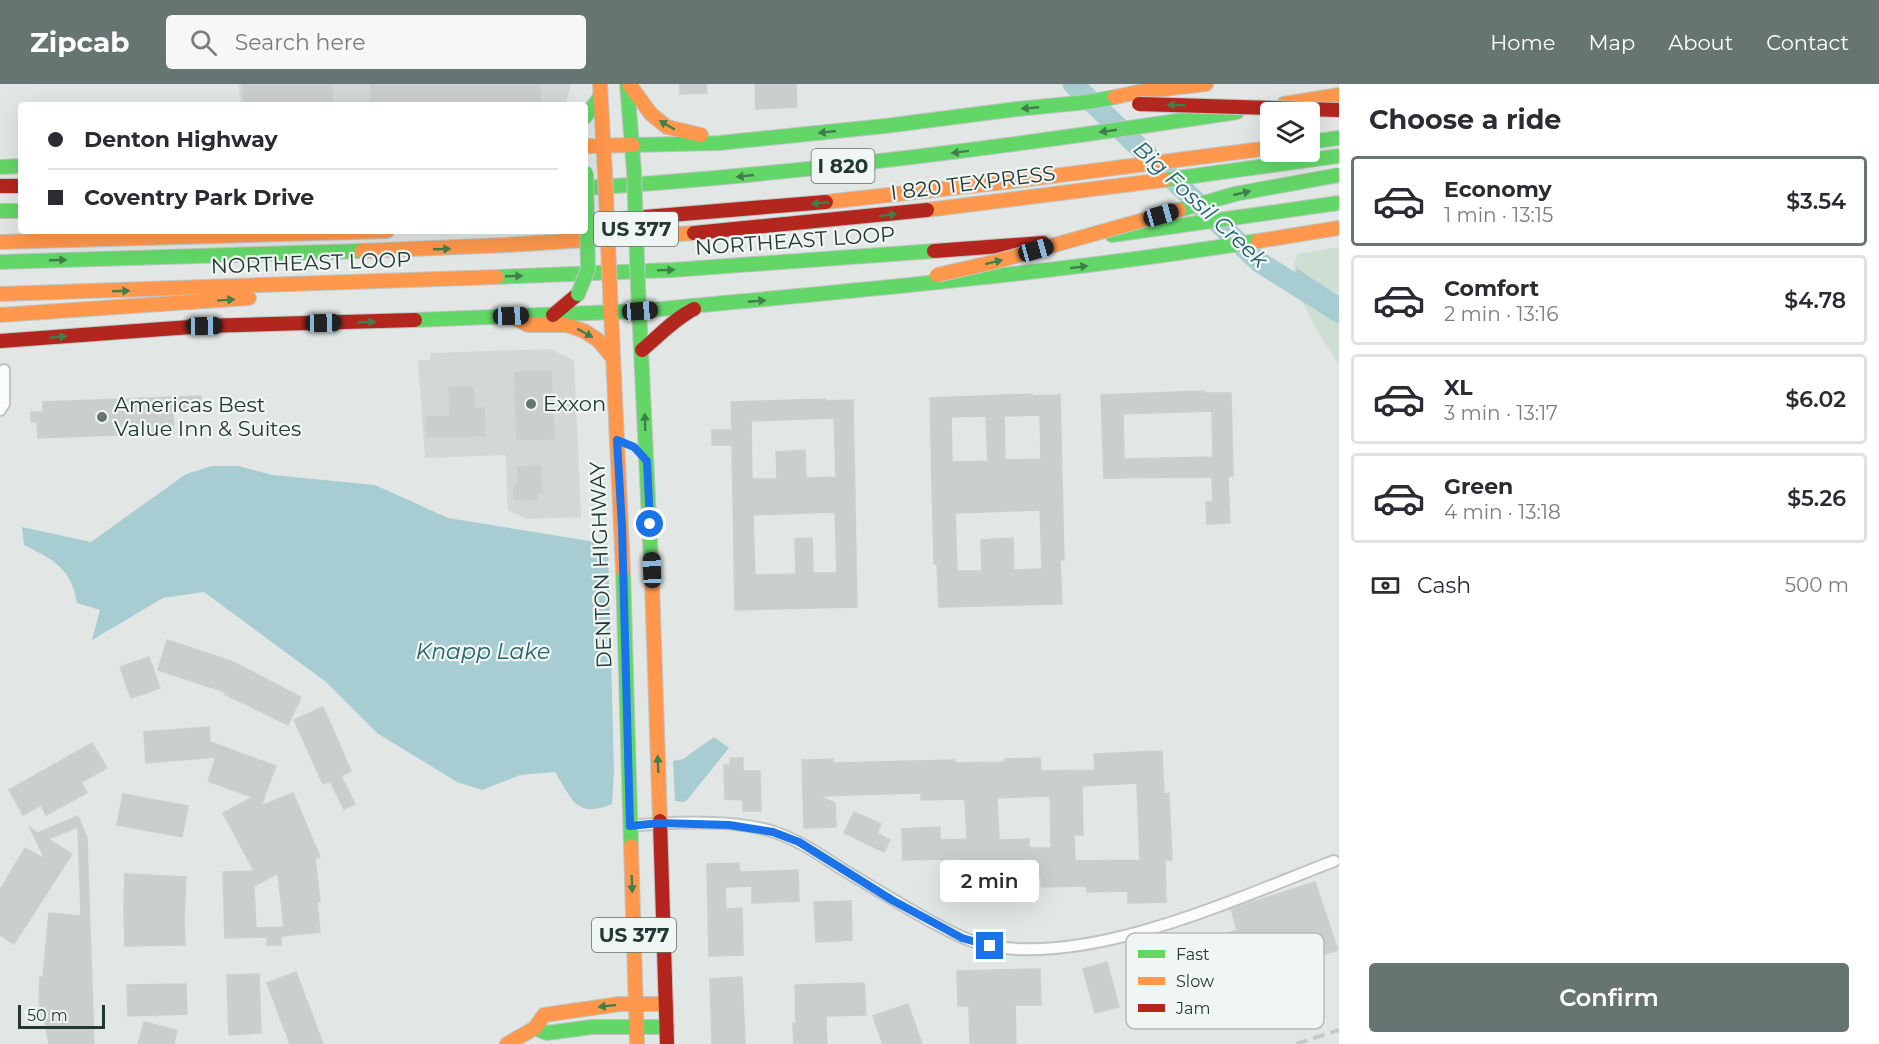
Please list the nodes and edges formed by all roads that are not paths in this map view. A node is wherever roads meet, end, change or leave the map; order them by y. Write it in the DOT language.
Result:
graph roads {
  1 [pos="628,84"];
  2 [pos="1206,84"];
  3 [pos="600,90"];
  4 [pos="1339,95"];
  5 [pos="1088,102"];
  6 [pos="1339,110"];
  7 [pos="588,112"];
  8 [pos="1339,138"];
  9 [pos="1320,141"];
  10 [pos="718,143"];
  11 [pos="633,145"];
  12 [pos="588,146"];
  13 [pos="604,146"];
  14 [pos="1260,149"];
  15 [pos="1339,156"];
  16 [pos="18,166"];
  17 [pos="0,167"];
  18 [pos="1339,175"];
  19 [pos="0,186"];
  20 [pos="18,186"];
  21 [pos="588,188"];
  22 [pos="1339,203"];
  23 [pos="0,211"];
  24 [pos="18,211"];
  25 [pos="588,222"];
  26 [pos="1334,229"];
  27 [pos="281,234"];
  28 [pos="587,234"];
  29 [pos="0,242"];
  30 [pos="0,262"];
  31 [pos="937,279"];
  32 [pos="330,284"];
  33 [pos="0,294"];
  34 [pos="699,306"];
  35 [pos="640,311"];
  36 [pos="611,312"];
  37 [pos="0,315"];
  38 [pos="553,315"];
  39 [pos="511,316"];
  40 [pos="0,341"];
  41 [pos="642,350"];
  42 [pos="612,357"];
  43 [pos="4,370"];
  44 [pos="0,410"];
  45 [pos="617,440"];
  46 [pos="647,461"];
  47 [pos="660,823"];
  48 [pos="630,826"];
  49 [pos="1335,861"];
  50 [pos="1134,933"];
  51 [pos="1126,935"];
  52 [pos="666,1004"];
  53 [pos="636,1005"];
  54 [pos="636,1026"];
  55 [pos="667,1027"];
  56 [pos="535,1028"];
  57 [pos="507,1044"];
  58 [pos="637,1044"];
  59 [pos="667,1044"];
  10 -- 1 [label="main road, one-way"];
  1 -- 11 [label="main road, US 377"];
  2 -- 5 [label="main road"];
  3 -- 7 [label="main road"];
  3 -- 13 [label="main road, DENTON HIGHWAY / US 377"];
  4 -- 21 [label="main road, I 820, one-way"];
  6 -- 5 [label="main road, one-way, bridge"];
  5 -- 10 [label="main road, one-way"];
  8 -- 9 [label="main road"];
  10 -- 11 [label="main road"];
  11 -- 13 [label="main road"];
  11 -- 35 [label="main road, US 377, bridge"];
  12 -- 13 [label="main road"];
  13 -- 36 [label="main road, DENTON HIGHWAY / US 377, bridge"];
  14 -- 25 [label="main road, I 820 TEXPRESS, one-way"];
  30 -- 15 [label="main road, I 820 TEXPRESS, one-way"];
  16 -- 17 [label="main road"];
  31 -- 18 [label="main road, one-way, bridge"];
  19 -- 20 [label="main road"];
  32 -- 22 [label="main road, NORTHEAST LOOP, one-way"];
  23 -- 24 [label="main road"];
  31 -- 26 [label="main road, one-way"];
  27 -- 29 [label="main road"];
  28 -- 38 [label="main road, bridge"];
  34 -- 31 [label="main road, one-way"];
  33 -- 32 [label="main road, NORTHEAST LOOP, one-way"];
  37 -- 32 [label="main road, one-way"];
  34 -- 35 [label="main road"];
  34 -- 41 [label="main road"];
  35 -- 36 [label="main road"];
  35 -- 41 [label="main road, US 377"];
  36 -- 38 [label="main road"];
  36 -- 42 [label="main road, DENTON HIGHWAY / US 377"];
  38 -- 39 [label="main road"];
  40 -- 39 [label="main road, one-way"];
  39 -- 42 [label="main road, one-way"];
  46 -- 41 [label="main road, US 377, one-way"];
  42 -- 45 [label="main road, DENTON HIGHWAY / US 377"];
  43 -- 44 [label="street"];
  45 -- 46 [label="main road"];
  45 -- 48 [label="main road, DENTON HIGHWAY / US 377"];
  47 -- 46 [label="main road, US 377, one-way"];
  47 -- 48 [label="street"];
  47 -- 51 [label="street"];
  47 -- 52 [label="main road, US 377"];
  48 -- 53 [label="main road, DENTON HIGHWAY / US 377, one-way"];
  49 -- 50 [label="street"];
  52 -- 53 [label="main road"];
  52 -- 55 [label="main road, US 377"];
  53 -- 54 [label="main road, DENTON HIGHWAY / US 377"];
  53 -- 56 [label="main road, one-way"];
  54 -- 55 [label="main road"];
  54 -- 56 [label="main road"];
  54 -- 58 [label="main road, DENTON HIGHWAY / US 377"];
  55 -- 59 [label="main road, US 377"];
  56 -- 57 [label="main road"];
}
